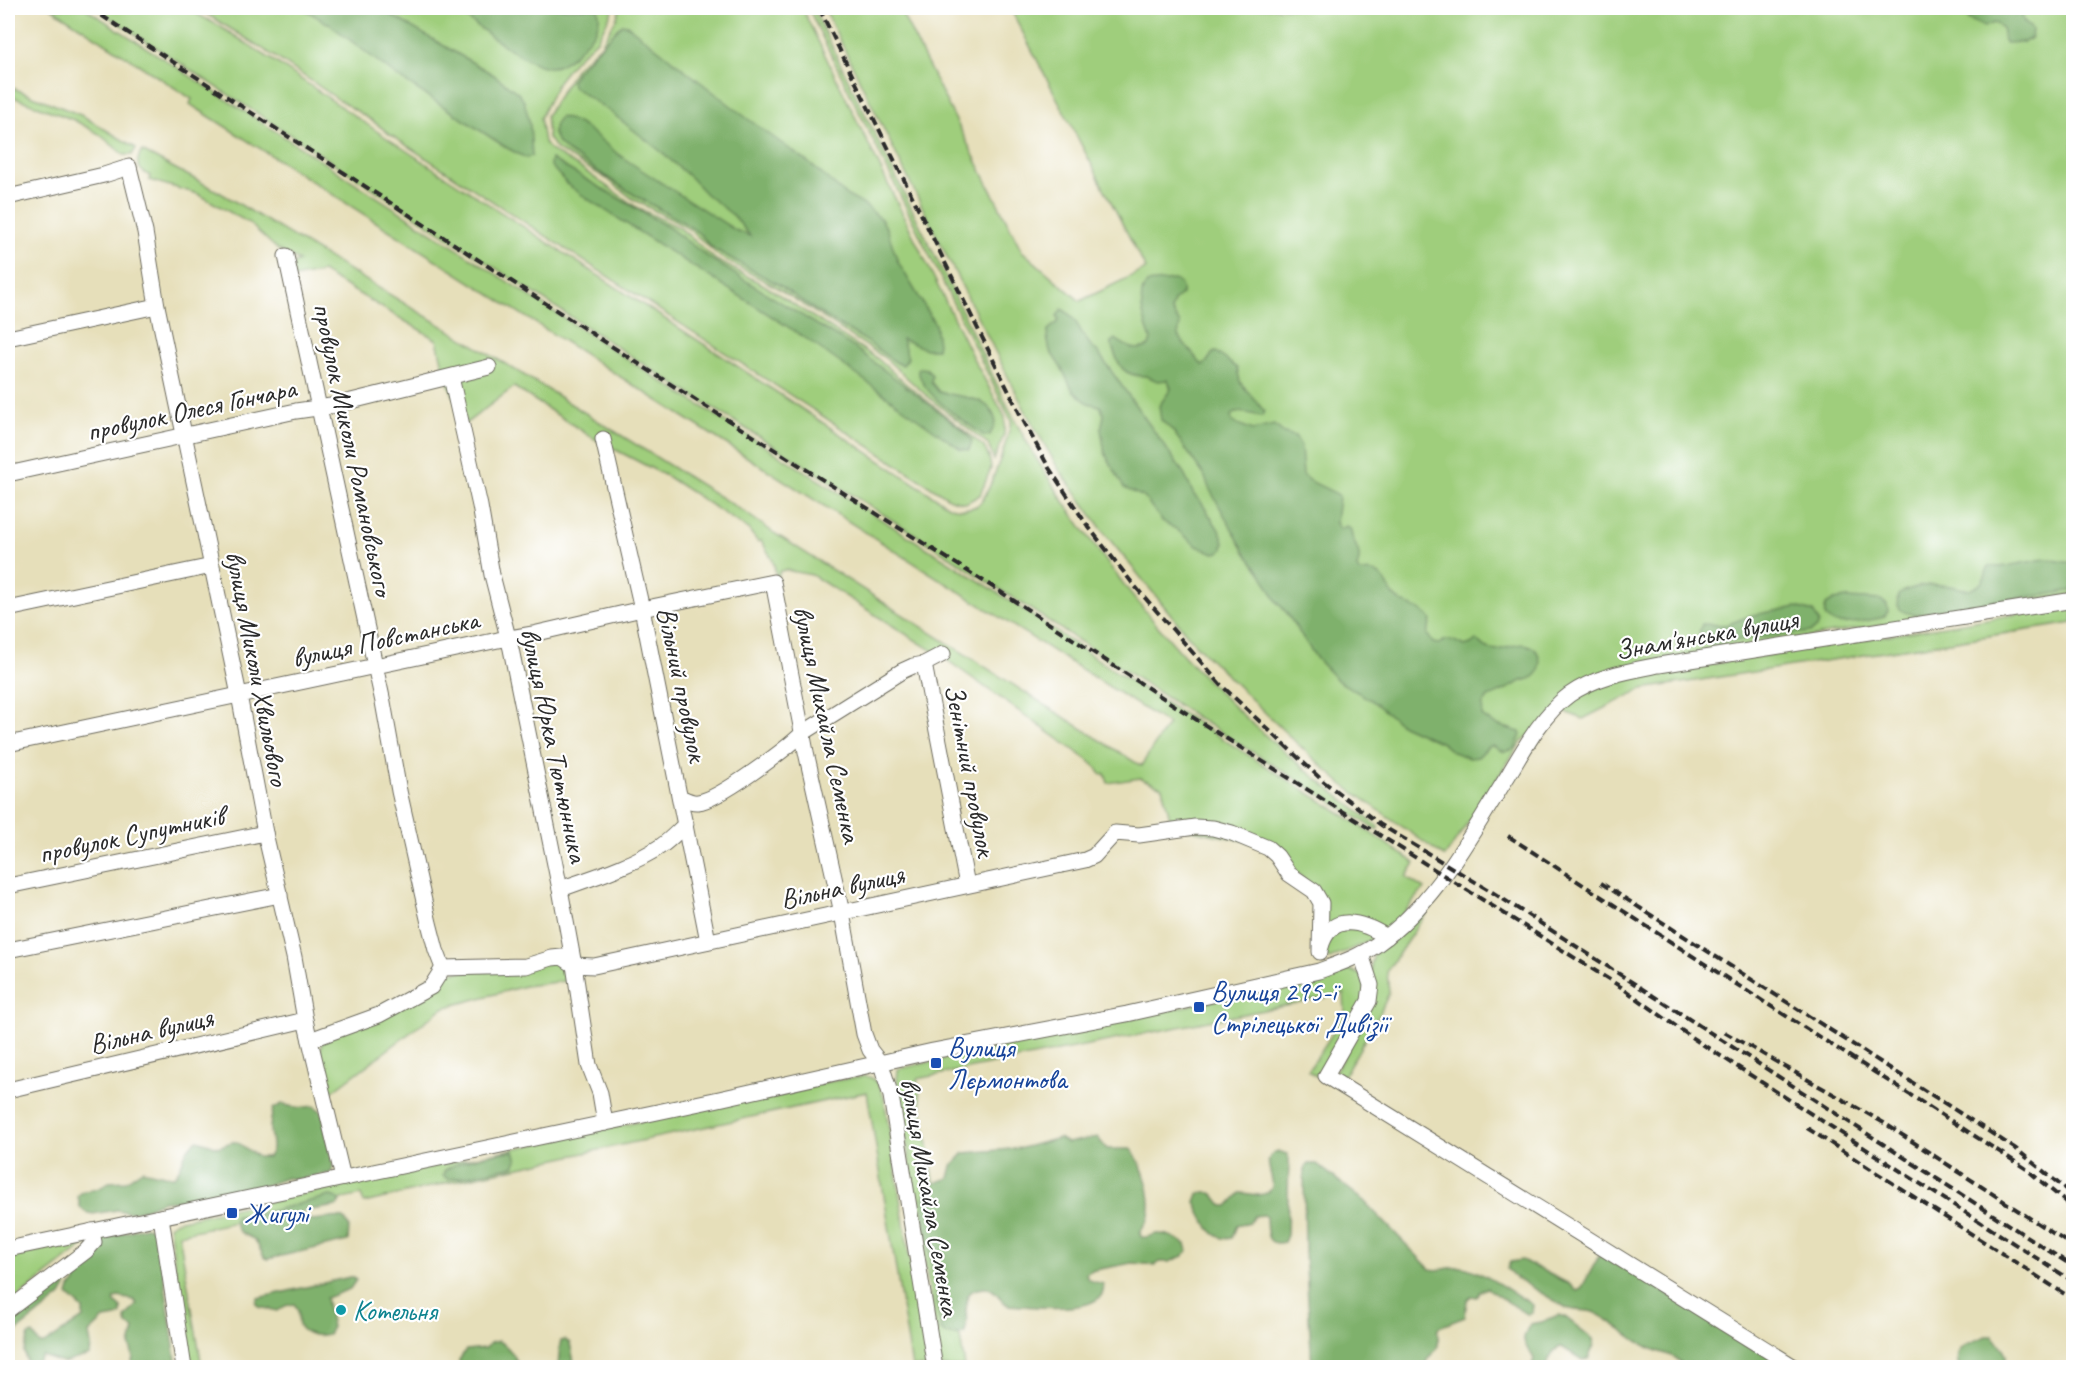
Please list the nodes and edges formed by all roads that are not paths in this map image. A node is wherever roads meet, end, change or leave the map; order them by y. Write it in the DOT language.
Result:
graph roads {
  1 [pos="8,197"];
  2 [pos="286,256"];
  3 [pos="157,306"];
  4 [pos="8,338"];
  5 [pos="489,367"];
  6 [pos="451,377"];
  7 [pos="320,408"];
  8 [pos="184,436"];
  9 [pos="603,440"];
  10 [pos="8,474"];
  11 [pos="212,566"];
  12 [pos="773,582"];
  13 [pos="2073,600"];
  14 [pos="8,609"];
  15 [pos="642,609"];
  16 [pos="508,639"];
  17 [pos="943,654"];
  18 [pos="924,664"];
  19 [pos="375,666"];
  20 [pos="239,695"];
  21 [pos="803,733"];
  22 [pos="8,744"];
  23 [pos="680,797"];
  24 [pos="686,824"];
  25 [pos="265,833"];
  26 [pos="967,885"];
  27 [pos="8,886"];
  28 [pos="560,889"];
  29 [pos="280,896"];
  30 [pos="842,913"];
  31 [pos="1387,937"];
  32 [pos="708,941"];
  33 [pos="8,950"];
  34 [pos="1320,952"];
  35 [pos="1361,954"];
  36 [pos="574,965"];
  37 [pos="443,968"];
  38 [pos="1318,971"];
  39 [pos="305,1020"];
  40 [pos="310,1040"];
  41 [pos="881,1064"];
  42 [pos="8,1090"];
  43 [pos="605,1123"];
  44 [pos="343,1178"];
  45 [pos="162,1217"];
  46 [pos="92,1231"];
  47 [pos="8,1250"];
  48 [pos="8,1310"];
  49 [pos="184,1368"];
  50 [pos="935,1368"];
  51 [pos="1796,1368"];
  1 -- 3 [label="street, вулиця Миколи Хвильового"];
  2 -- 7 [label="street, провулок Миколи Романовського"];
  3 -- 4 [label="street"];
  3 -- 8 [label="street, вулиця Миколи Хвильового"];
  5 -- 6 [label="street, провулок Олеся Гончара"];
  6 -- 7 [label="street, провулок Олеся Гончара"];
  6 -- 16 [label="street, вулиця Юрка Тютюнника"];
  7 -- 8 [label="street, провулок Олеся Гончара"];
  7 -- 19 [label="street, провулок Миколи Романовського"];
  8 -- 10 [label="street, провулок Олеся Гончара"];
  8 -- 11 [label="street, вулиця Миколи Хвильового"];
  9 -- 15 [label="street, Вільний провулок"];
  11 -- 14 [label="street"];
  11 -- 20 [label="street, вулиця Миколи Хвильового"];
  12 -- 15 [label="street, вулиця Повстанська"];
  12 -- 21 [label="street, вулиця Михайла Семенка"];
  13 -- 31 [label="street, Знам'янська вулиця"];
  15 -- 16 [label="street, вулиця Повстанська"];
  15 -- 23 [label="street, Вільний провулок"];
  16 -- 19 [label="street, вулиця Повстанська"];
  16 -- 28 [label="street, вулиця Юрка Тютюнника"];
  17 -- 18 [label="street"];
  18 -- 21 [label="street"];
  18 -- 26 [label="street, Зенітний провулок"];
  19 -- 20 [label="street, вулиця Повстанська"];
  19 -- 37 [label="street, провулок Миколи Романовського"];
  20 -- 22 [label="street, вулиця Повстанська"];
  20 -- 25 [label="street, вулиця Миколи Хвильового"];
  21 -- 23 [label="street"];
  21 -- 30 [label="street, вулиця Михайла Семенка"];
  23 -- 24 [label="street, Вільний провулок"];
  24 -- 28 [label="street"];
  24 -- 32 [label="street, Вільний провулок"];
  25 -- 27 [label="street, провулок Супутників"];
  25 -- 29 [label="street, вулиця Миколи Хвильового"];
  26 -- 30 [label="street, Вільна вулиця"];
  26 -- 34 [label="street, Вільна вулиця"];
  28 -- 36 [label="street, вулиця Юрка Тютюнника"];
  29 -- 33 [label="street"];
  29 -- 39 [label="street, вулиця Миколи Хвильового"];
  30 -- 32 [label="street, Вільна вулиця"];
  30 -- 41 [label="street, вулиця Михайла Семенка"];
  31 -- 34 [label="street, Вільна вулиця"];
  31 -- 35 [label="street, Знам'янська вулиця"];
  32 -- 36 [label="street, Вільна вулиця"];
  34 -- 38 [label="street, Вільна вулиця"];
  35 -- 38 [label="street, Знам'янська вулиця"];
  35 -- 51 [label="street"];
  36 -- 37 [label="street, Вільна вулиця"];
  36 -- 43 [label="street, вулиця Юрка Тютюнника"];
  37 -- 40 [label="street"];
  38 -- 41 [label="street, Знам'янська вулиця"];
  39 -- 40 [label="street, вулиця Миколи Хвильового"];
  39 -- 42 [label="street, Вільна вулиця"];
  40 -- 44 [label="street, вулиця Миколи Хвильового"];
  41 -- 43 [label="street, Знам'янська вулиця"];
  41 -- 50 [label="street, вулиця Михайла Семенка"];
  43 -- 44 [label="street, Знам'янська вулиця"];
  44 -- 45 [label="street, Знам'янська вулиця"];
  45 -- 46 [label="street, Знам'янська вулиця"];
  45 -- 49 [label="street"];
  46 -- 47 [label="street, Знам'янська вулиця"];
  46 -- 48 [label="street"];
}
